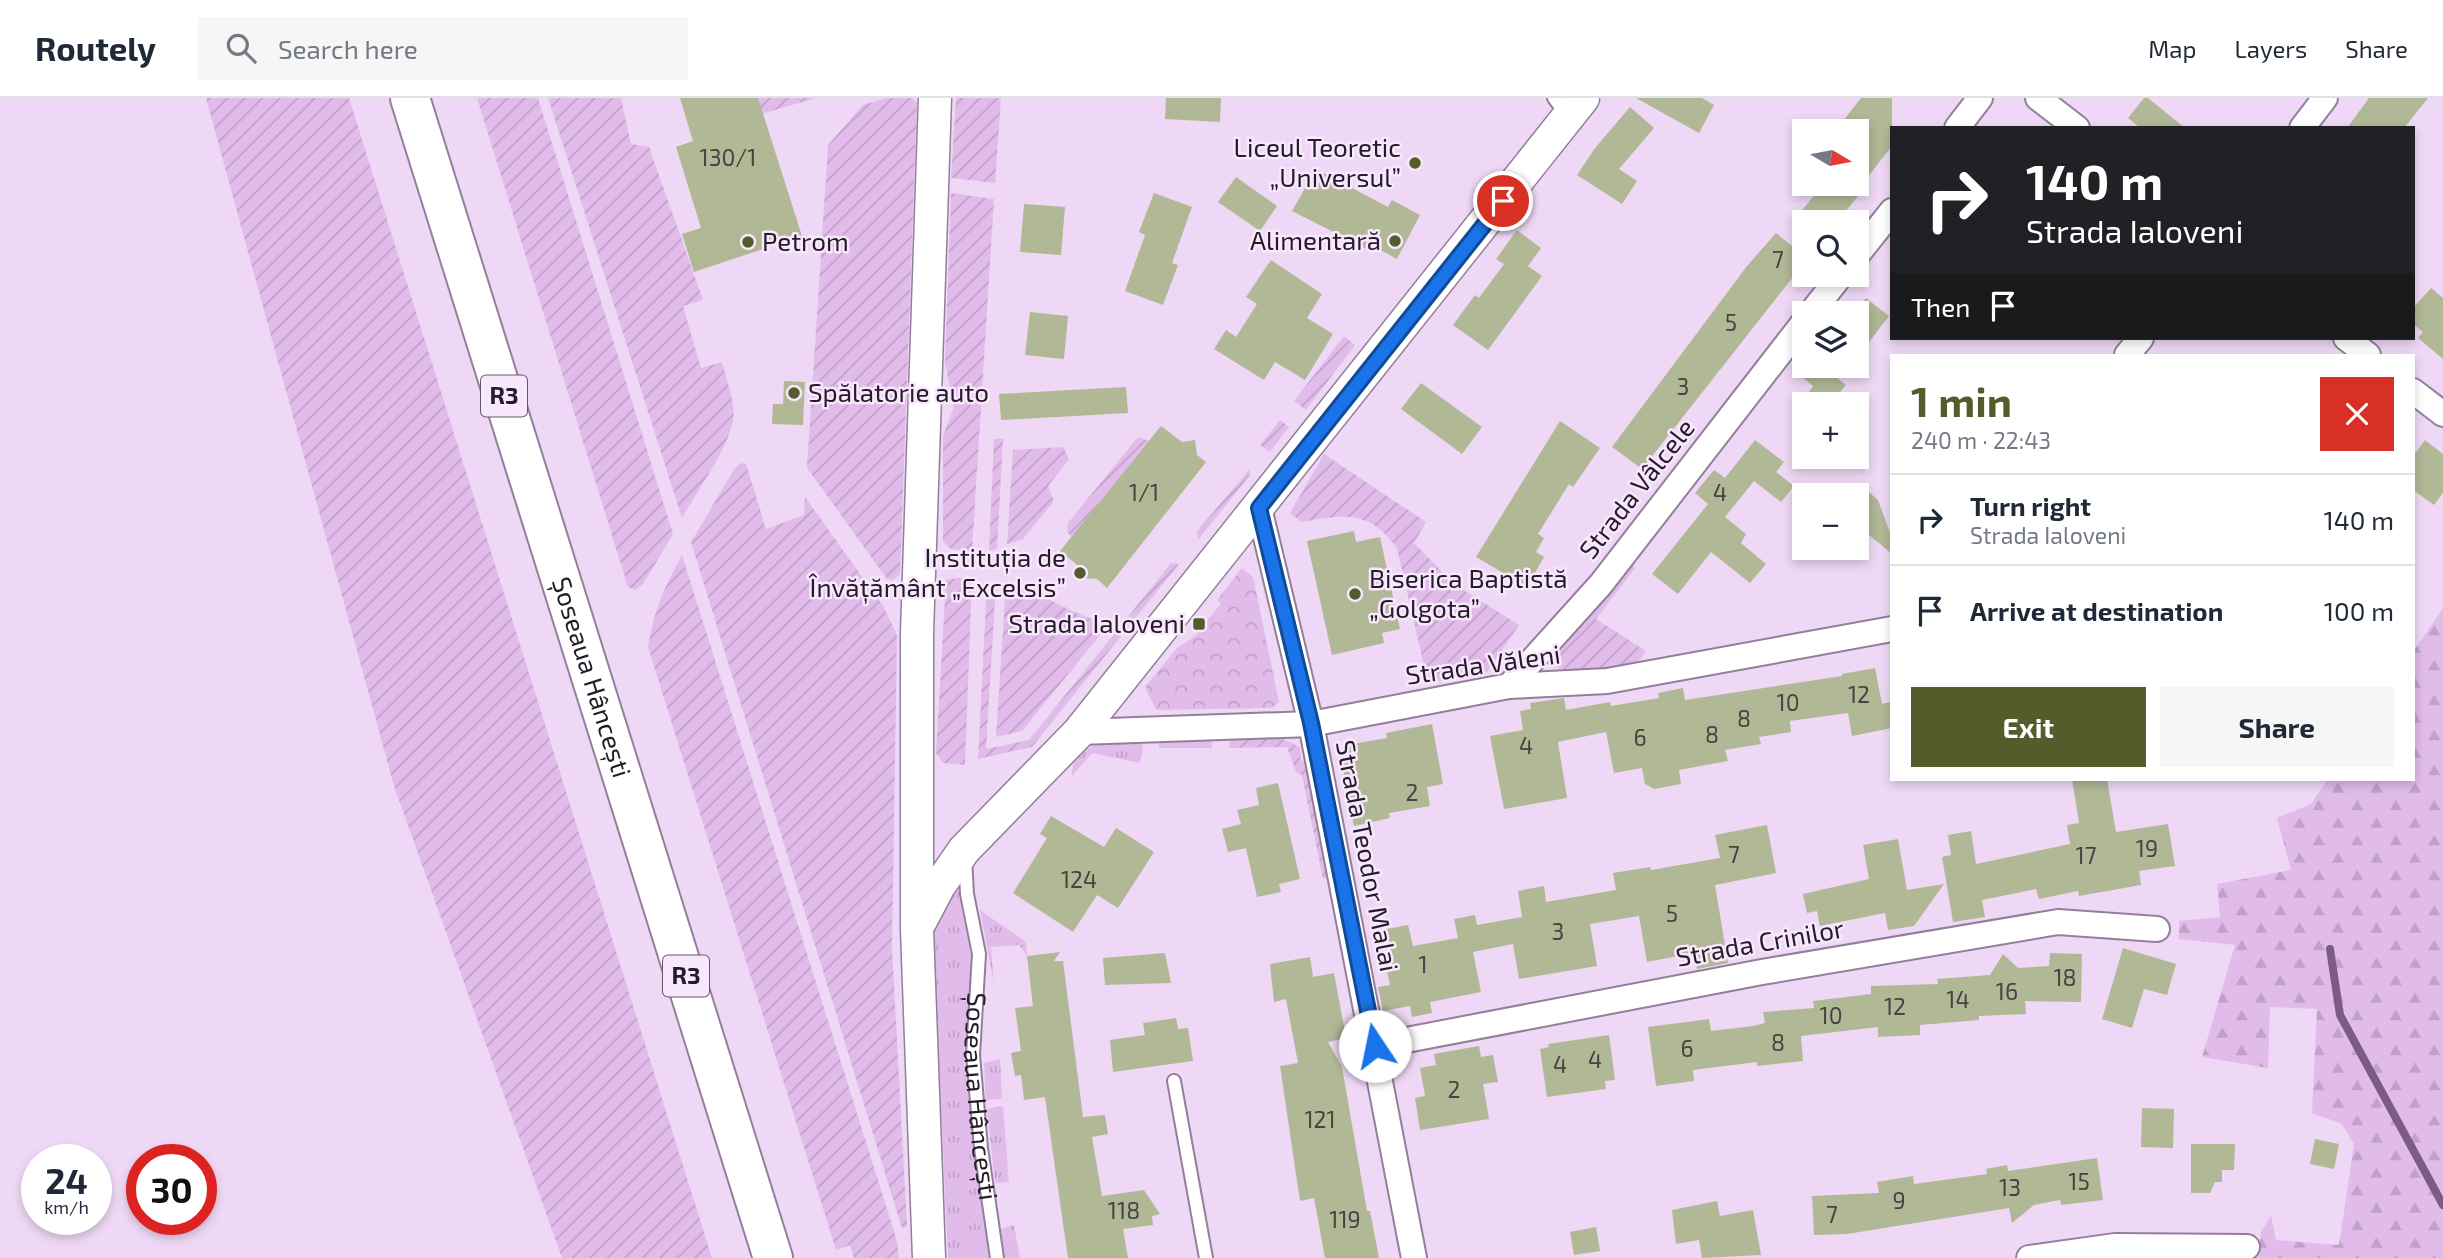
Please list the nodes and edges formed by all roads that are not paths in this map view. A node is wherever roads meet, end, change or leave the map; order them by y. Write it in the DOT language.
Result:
graph roads {
  1 [pos="410,98"];
  2 [pos="935,98"];
  3 [pos="1980,98"];
  4 [pos="2038,98"];
  5 [pos="2325,98"];
  6 [pos="1569,104"];
  7 [pos="1959,126"];
  8 [pos="2074,126"];
  9 [pos="2304,126"];
  10 [pos="1890,214"];
  11 [pos="1869,240"];
  12 [pos="1832,287"];
  13 [pos="1821,301"];
  14 [pos="1792,337"];
  15 [pos="2138,340"];
  16 [pos="2349,340"];
  17 [pos="2128,354"];
  18 [pos="2367,354"];
  19 [pos="2415,393"];
  20 [pos="2443,414"];
  21 [pos="1259,508"];
  22 [pos="1890,629"];
  23 [pos="1509,686"];
  24 [pos="1311,723"];
  25 [pos="1079,732"];
  26 [pos="964,850"];
  27 [pos="917,929"];
  28 [pos="2157,929"];
  29 [pos="1375,1046"];
  30 [pos="1174,1082"];
  31 [pos="2247,1247"];
  32 [pos="773,1258"];
  33 [pos="929,1258"];
  34 [pos="997,1258"];
  35 [pos="1206,1258"];
  36 [pos="1414,1258"];
  37 [pos="2029,1258"];
  1 -- 32 [label="highway, Șoseaua Hâncești / R3"];
  2 -- 27 [label="street"];
  3 -- 7 [label="street"];
  4 -- 8 [label="street"];
  5 -- 9 [label="street"];
  6 -- 21 [label="street"];
  10 -- 11 [label="street"];
  12 -- 13 [label="street"];
  14 -- 23 [label="street, Strada Vâlcele"];
  15 -- 17 [label="street"];
  16 -- 18 [label="street"];
  19 -- 20 [label="street"];
  21 -- 24 [label="street, Strada Teodor Malai"];
  21 -- 25 [label="street"];
  22 -- 23 [label="street, Strada Văleni"];
  23 -- 24 [label="street, Strada Văleni"];
  24 -- 25 [label="street, Strada Văleni"];
  24 -- 29 [label="street, Strada Teodor Malai"];
  25 -- 26 [label="street"];
  26 -- 27 [label="street"];
  26 -- 34 [label="lane, Șoseaua Hâncești"];
  27 -- 33 [label="street"];
  28 -- 29 [label="street, Strada Crinilor"];
  29 -- 36 [label="street, Strada Teodor Malai"];
  30 -- 35 [label="lane"];
  31 -- 37 [label="street"];
}
